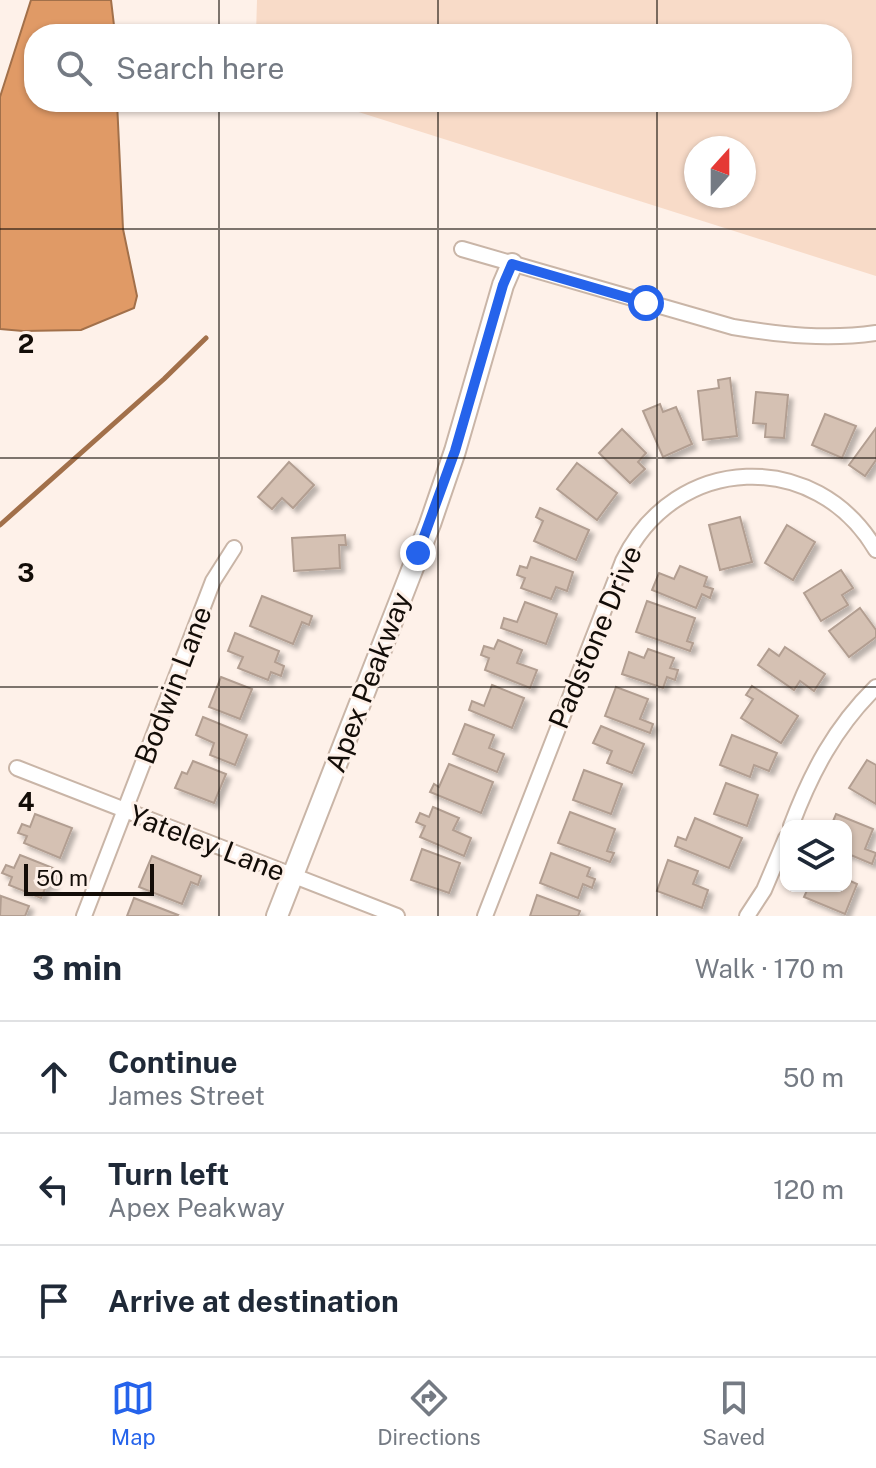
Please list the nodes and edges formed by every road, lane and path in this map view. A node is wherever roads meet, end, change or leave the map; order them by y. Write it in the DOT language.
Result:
graph roads {
  1 [pos="462,249"];
  2 [pos="512,264"];
  3 [pos="876,333"];
  4 [pos="234,548"];
  5 [pos="876,550"];
  6 [pos="876,687"];
  7 [pos="17,768"];
  8 [pos="125,811"];
  9 [pos="793,820"];
  10 [pos="780,852"];
  11 [pos="293,876"];
  12 [pos="84,916"];
  13 [pos="277,916"];
  14 [pos="397,916"];
  15 [pos="485,916"];
  16 [pos="747,916"];
  1 -- 2 [label="street"];
  2 -- 3 [label="street"];
  2 -- 11 [label="main road, Apex Peakway"];
  4 -- 8 [label="street, Bodwin Lane"];
  5 -- 15 [label="street, Padstone Drive"];
  6 -- 9 [label="street"];
  7 -- 8 [label="street, Yateley Lane"];
  8 -- 11 [label="street, Yateley Lane"];
  8 -- 12 [label="street, Bodwin Lane"];
  10 -- 16 [label="street"];
  11 -- 13 [label="main road, Apex Peakway"];
  11 -- 14 [label="street, Yateley Lane"];
}
